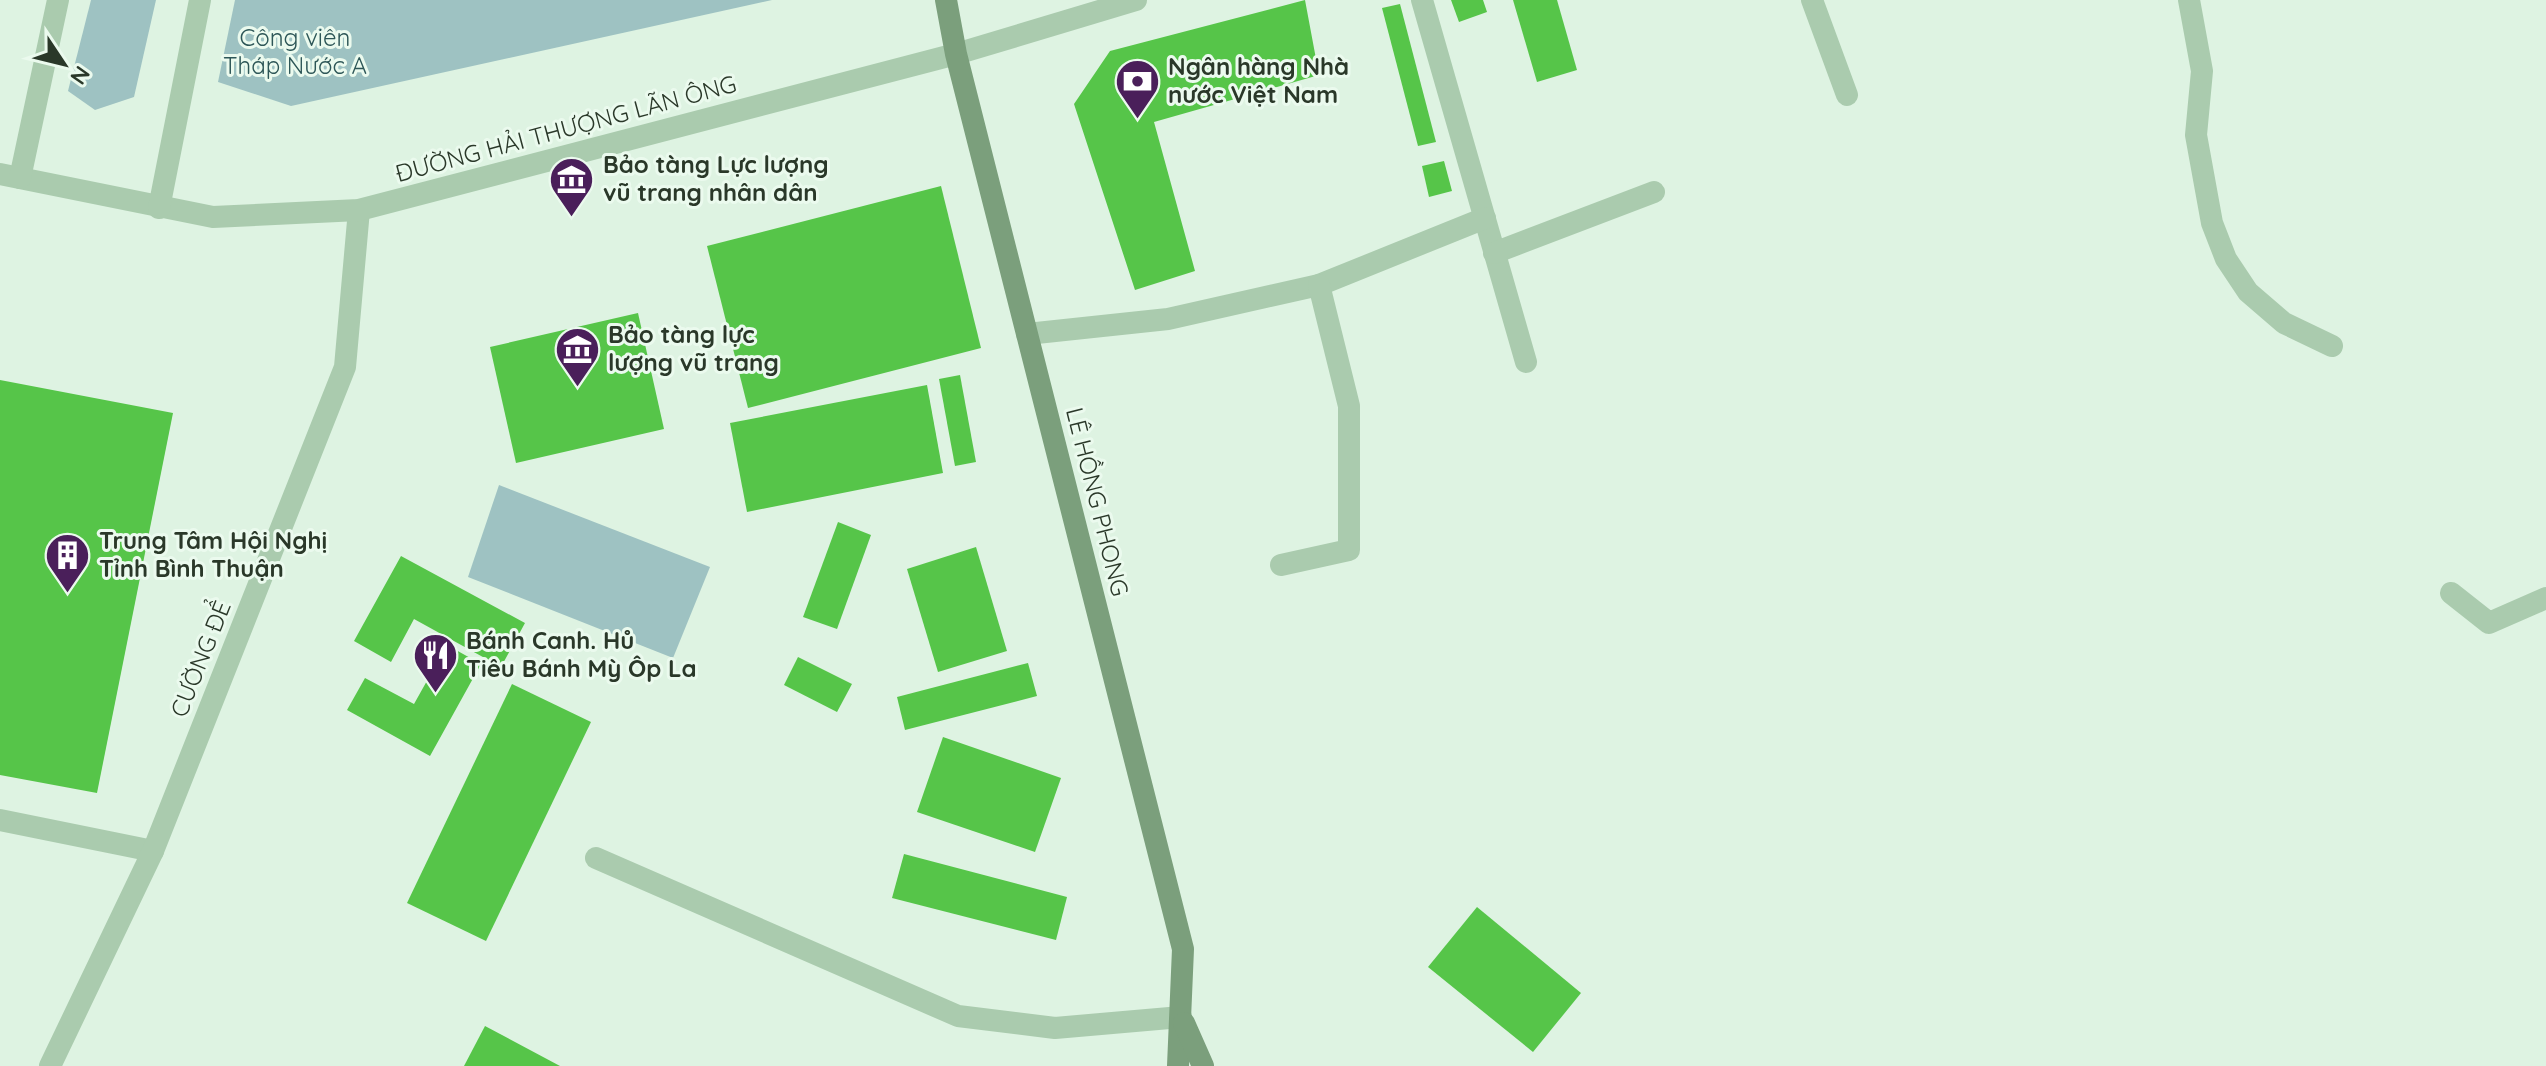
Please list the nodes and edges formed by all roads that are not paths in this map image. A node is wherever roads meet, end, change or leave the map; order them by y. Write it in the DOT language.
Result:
graph roads {
  1 [pos="58,0"];
  2 [pos="200,0"];
  3 [pos="946,0"];
  4 [pos="1136,0"];
  5 [pos="1422,0"];
  6 [pos="1812,0"];
  7 [pos="2189,0"];
  8 [pos="956,54"];
  9 [pos="1847,95"];
  10 [pos="10,176"];
  11 [pos="1654,192"];
  12 [pos="159,208"];
  13 [pos="359,210"];
  14 [pos="1485,218"];
  15 [pos="1494,253"];
  16 [pos="1319,285"];
  17 [pos="1027,334"];
  18 [pos="2332,346"];
  19 [pos="1526,362"];
  20 [pos="1281,565"];
  21 [pos="2451,593"];
  22 [pos="2546,598"];
  23 [pos="0,820"];
  24 [pos="153,851"];
  25 [pos="596,858"];
  26 [pos="1181,1017"];
  27 [pos="50,1066"];
  28 [pos="1178,1066"];
  29 [pos="1203,1066"];
  1 -- 10 [label="street"];
  2 -- 12 [label="street"];
  3 -- 8 [label="main road, LÊ HỒNG PHONG"];
  4 -- 8 [label="street, ĐƯỜNG HẢI THƯỢNG LÃN ÔNG"];
  5 -- 14 [label="street"];
  6 -- 9 [label="street"];
  7 -- 18 [label="street"];
  8 -- 13 [label="street, ĐƯỜNG HẢI THƯỢNG LÃN ÔNG"];
  8 -- 17 [label="main road, LÊ HỒNG PHONG"];
  10 -- 12 [label="street, ĐƯỜNG HẢI THƯỢNG LÃN ÔNG"];
  11 -- 15 [label="street"];
  12 -- 13 [label="street, ĐƯỜNG HẢI THƯỢNG LÃN ÔNG"];
  13 -- 24 [label="street, CƯỜNG ĐỂ"];
  14 -- 15 [label="street"];
  14 -- 16 [label="street"];
  15 -- 19 [label="street"];
  16 -- 17 [label="street"];
  16 -- 20 [label="street"];
  17 -- 26 [label="main road, LÊ HỒNG PHONG"];
  21 -- 22 [label="street"];
  23 -- 24 [label="street"];
  24 -- 27 [label="street, CƯỜNG ĐỂ"];
  25 -- 26 [label="street"];
  26 -- 28 [label="main road, LÊ HỒNG PHONG"];
  26 -- 29 [label="main road, LÊ HỒNG PHONG"];
}
